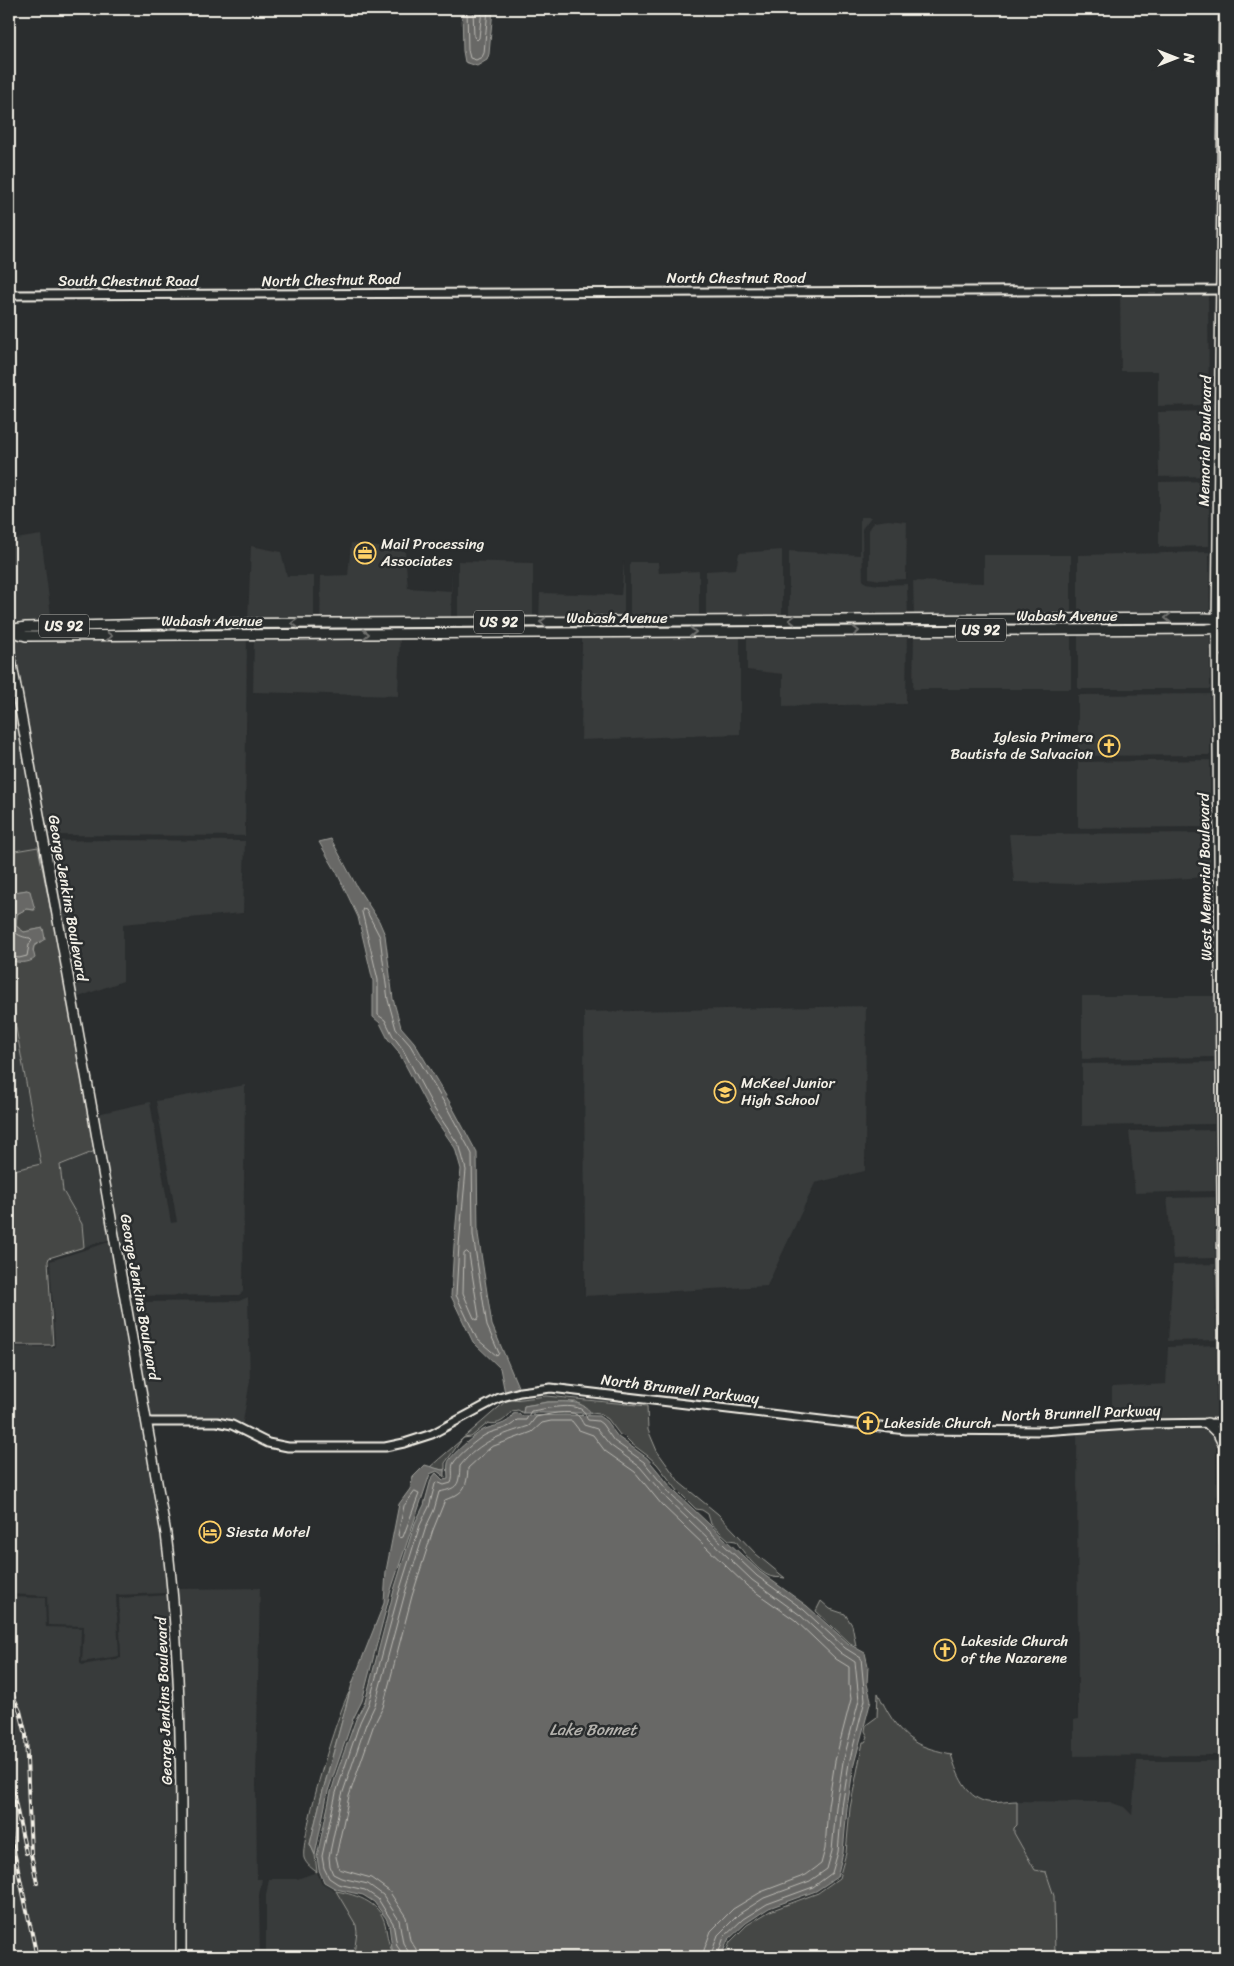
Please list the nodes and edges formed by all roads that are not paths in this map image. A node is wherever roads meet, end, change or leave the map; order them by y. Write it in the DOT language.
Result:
graph roads {
  1 [pos="1224,9"];
  2 [pos="1223,290"];
  3 [pos="248,294"];
  4 [pos="9,295"];
  5 [pos="1222,480"];
  6 [pos="1221,619"];
  7 [pos="164,624"];
  8 [pos="1221,627"];
  9 [pos="9,630"];
  10 [pos="164,635"];
  11 [pos="9,648"];
  12 [pos="1217,692"];
  13 [pos="1224,1247"];
  14 [pos="1224,1262"];
  15 [pos="148,1422"];
  16 [pos="1224,1422"];
  17 [pos="1207,1423"];
  18 [pos="1224,1447"];
  19 [pos="1225,1542"];
  20 [pos="181,1957"];
  1 -- 2 [label="main road, Memorial Boulevard"];
  2 -- 3 [label="street, North Chestnut Road"];
  2 -- 5 [label="main road, Memorial Boulevard"];
  3 -- 4 [label="street, South Chestnut Road"];
  5 -- 6 [label="main road, Memorial Boulevard"];
  6 -- 7 [label="main road, Wabash Avenue / US 92, one-way"];
  6 -- 8 [label="main road, Memorial Boulevard"];
  7 -- 9 [label="main road, Wabash Avenue / US 92"];
  7 -- 10 [label="main road"];
  10 -- 8 [label="main road, Wabash Avenue / US 92, one-way"];
  8 -- 12 [label="main road, Memorial Boulevard"];
  9 -- 10 [label="main road, Wabash Avenue / US 92, one-way"];
  11 -- 15 [label="main road, George Jenkins Boulevard"];
  12 -- 13 [label="main road, West Memorial Boulevard"];
  13 -- 14 [label="main road, West Memorial Boulevard"];
  14 -- 16 [label="main road, West Memorial Boulevard"];
  15 -- 17 [label="street, North Brunnell Parkway"];
  15 -- 20 [label="main road, George Jenkins Boulevard"];
  16 -- 17 [label="street, North Brunnell Parkway"];
  16 -- 18 [label="main road, West Memorial Boulevard"];
  17 -- 18 [label="main road"];
  18 -- 19 [label="main road, West Memorial Boulevard"];
}
